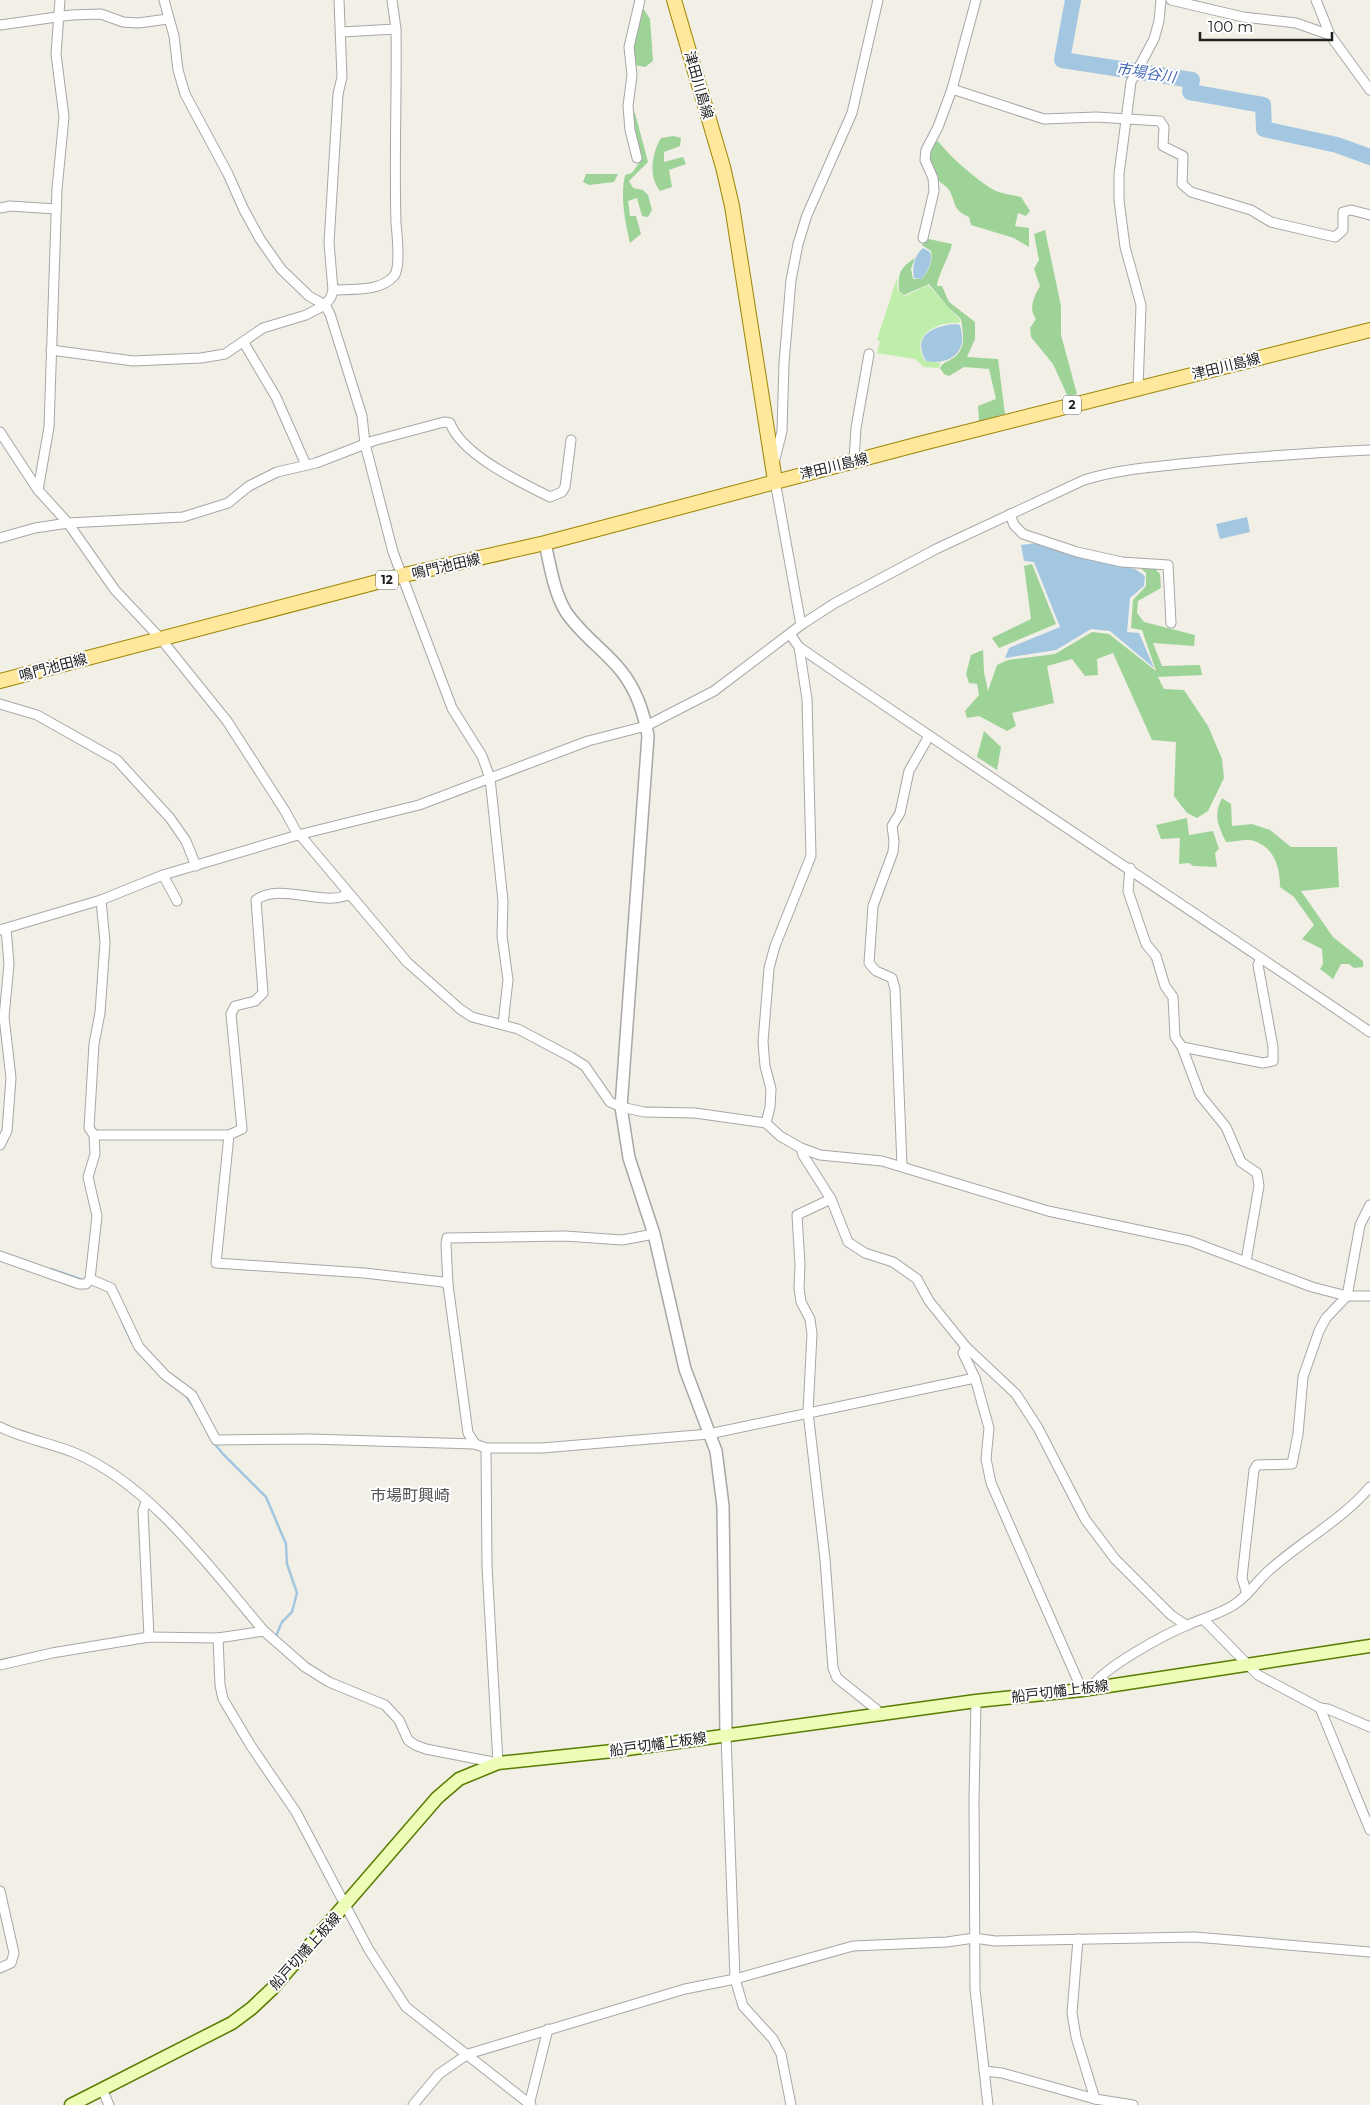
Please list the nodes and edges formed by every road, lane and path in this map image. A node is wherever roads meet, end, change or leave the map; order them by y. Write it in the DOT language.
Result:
graph roads {
  1 [pos="60,0"];
  2 [pos="164,0"];
  3 [pos="339,0"];
  4 [pos="392,0"];
  5 [pos="640,0"];
  6 [pos="674,0"];
  7 [pos="878,0"];
  8 [pos="976,0"];
  9 [pos="1161,0"];
  10 [pos="1171,0"];
  11 [pos="1316,0"];
  12 [pos="60,17"];
  13 [pos="168,19"];
  14 [pos="0,25"];
  15 [pos="396,29"];
  16 [pos="341,32"];
  17 [pos="1330,35"];
  18 [pos="952,89"];
  19 [pos="1370,90"];
  20 [pos="1126,118"];
  21 [pos="637,158"];
  22 [pos="0,208"];
  23 [pos="56,209"];
  24 [pos="1370,215"];
  25 [pos="923,238"];
  26 [pos="333,290"];
  27 [pos="325,305"];
  28 [pos="1370,330"];
  29 [pos="244,343"];
  30 [pos="51,350"];
  31 [pos="869,354"];
  32 [pos="1138,389"];
  33 [pos="0,432"];
  34 [pos="571,440"];
  35 [pos="365,444"];
  36 [pos="1370,450"];
  37 [pos="854,461"];
  38 [pos="306,465"];
  39 [pos="772,466"];
  40 [pos="775,481"];
  41 [pos="38,490"];
  42 [pos="1010,514"];
  43 [pos="68,523"];
  44 [pos="0,538"];
  45 [pos="545,543"];
  46 [pos="404,575"];
  47 [pos="1171,623"];
  48 [pos="801,626"];
  49 [pos="790,634"];
  50 [pos="161,639"];
  51 [pos="799,646"];
  52 [pos="0,681"];
  53 [pos="0,704"];
  54 [pos="646,726"];
  55 [pos="929,736"];
  56 [pos="490,778"];
  57 [pos="299,835"];
  58 [pos="196,866"];
  59 [pos="1130,868"];
  60 [pos="163,875"];
  61 [pos="349,895"];
  62 [pos="101,900"];
  63 [pos="176,901"];
  64 [pos="3,929"];
  65 [pos="1261,958"];
  66 [pos="503,1024"];
  67 [pos="1370,1032"];
  68 [pos="1182,1047"];
  69 [pos="621,1108"];
  70 [pos="766,1123"];
  71 [pos="94,1135"];
  72 [pos="228,1135"];
  73 [pos="0,1145"];
  74 [pos="801,1148"];
  75 [pos="902,1166"];
  76 [pos="831,1199"];
  77 [pos="1370,1205"];
  78 [pos="654,1234"];
  79 [pos="0,1256"];
  80 [pos="1246,1261"];
  81 [pos="89,1281"];
  82 [pos="448,1285"];
  83 [pos="1347,1296"];
  84 [pos="1370,1296"];
  85 [pos="966,1347"];
  86 [pos="975,1378"];
  87 [pos="808,1412"];
  88 [pos="0,1427"];
  89 [pos="709,1434"];
  90 [pos="476,1444"];
  91 [pos="486,1448"];
  92 [pos="1370,1487"];
  93 [pos="146,1502"];
  94 [pos="1247,1594"];
  95 [pos="1204,1620"];
  96 [pos="1186,1625"];
  97 [pos="264,1631"];
  98 [pos="149,1637"];
  99 [pos="218,1638"];
  100 [pos="1370,1646"];
  101 [pos="1246,1664"];
  102 [pos="0,1665"];
  103 [pos="1087,1689"];
  104 [pos="976,1701"];
  105 [pos="1320,1708"];
  106 [pos="880,1715"];
  107 [pos="1370,1727"];
  108 [pos="726,1736"];
  109 [pos="498,1763"];
  110 [pos="1370,1830"];
  111 [pos="0,1891"];
  112 [pos="346,1905"];
  113 [pos="974,1938"];
  114 [pos="1078,1939"];
  115 [pos="1370,1952"];
  116 [pos="0,1968"];
  117 [pos="734,1979"];
  118 [pos="548,2029"];
  119 [pos="468,2054"];
  120 [pos="984,2071"];
  121 [pos="102,2089"];
  122 [pos="1095,2099"];
  123 [pos="71,2105"];
  124 [pos="109,2105"];
  125 [pos="413,2105"];
  126 [pos="530,2105"];
  127 [pos="791,2105"];
  128 [pos="988,2105"];
  129 [pos="1133,2105"];
  1 -- 12 [label="street"];
  2 -- 13 [label="street"];
  3 -- 16 [label="street"];
  4 -- 15 [label="street"];
  5 -- 21 [label="street"];
  6 -- 39 [label="main road, 津田川島線"];
  7 -- 39 [label="street"];
  8 -- 18 [label="street"];
  9 -- 20 [label="street"];
  10 -- 17 [label="street"];
  11 -- 17 [label="street"];
  12 -- 13 [label="street"];
  12 -- 14 [label="street"];
  12 -- 23 [label="street"];
  13 -- 27 [label="street"];
  15 -- 16 [label="street"];
  15 -- 26 [label="street"];
  16 -- 26 [label="street"];
  17 -- 19 [label="street"];
  18 -- 20 [label="street"];
  18 -- 25 [label="street"];
  20 -- 24 [label="street"];
  20 -- 32 [label="street"];
  22 -- 23 [label="street"];
  23 -- 30 [label="street"];
  26 -- 27 [label="street"];
  27 -- 29 [label="street"];
  27 -- 35 [label="street"];
  28 -- 32 [label="main road, 津田川島線 / 2"];
  29 -- 30 [label="street"];
  29 -- 38 [label="street"];
  30 -- 41 [label="street"];
  31 -- 37 [label="street"];
  32 -- 37 [label="main road, 津田川島線 / 2"];
  33 -- 41 [label="street"];
  34 -- 35 [label="street"];
  35 -- 38 [label="street"];
  35 -- 46 [label="street"];
  36 -- 42 [label="street"];
  37 -- 40 [label="main road, 津田川島線 / 2"];
  38 -- 43 [label="street"];
  39 -- 40 [label="main road, 津田川島線"];
  40 -- 45 [label="main road, 鳴門池田線 / 12"];
  40 -- 48 [label="street"];
  41 -- 43 [label="street"];
  42 -- 47 [label="street"];
  42 -- 48 [label="street"];
  43 -- 44 [label="street"];
  43 -- 50 [label="street"];
  45 -- 46 [label="main road, 鳴門池田線 / 12"];
  45 -- 54 [label="street"];
  46 -- 50 [label="main road, 鳴門池田線 / 12"];
  46 -- 56 [label="street"];
  48 -- 49 [label="street"];
  49 -- 51 [label="street"];
  49 -- 54 [label="street"];
  50 -- 52 [label="main road, 鳴門池田線 / 12"];
  50 -- 57 [label="street"];
  51 -- 55 [label="street"];
  51 -- 70 [label="street"];
  53 -- 58 [label="street"];
  54 -- 56 [label="street"];
  54 -- 69 [label="street"];
  55 -- 59 [label="street"];
  55 -- 75 [label="street"];
  56 -- 57 [label="street"];
  56 -- 66 [label="street"];
  57 -- 58 [label="street"];
  57 -- 61 [label="street"];
  58 -- 60 [label="street"];
  59 -- 65 [label="street"];
  59 -- 68 [label="street"];
  60 -- 62 [label="street"];
  60 -- 63 [label="street"];
  61 -- 66 [label="street"];
  61 -- 72 [label="street"];
  62 -- 64 [label="street"];
  62 -- 71 [label="street"];
  64 -- 73 [label="street"];
  65 -- 67 [label="street"];
  65 -- 68 [label="street"];
  66 -- 69 [label="street"];
  68 -- 80 [label="street"];
  69 -- 70 [label="street"];
  69 -- 78 [label="street"];
  70 -- 74 [label="street"];
  71 -- 72 [label="street"];
  71 -- 81 [label="street"];
  72 -- 82 [label="street"];
  74 -- 75 [label="street"];
  74 -- 76 [label="street"];
  75 -- 80 [label="street"];
  76 -- 85 [label="street"];
  76 -- 87 [label="street"];
  77 -- 83 [label="street"];
  78 -- 82 [label="street"];
  78 -- 89 [label="street"];
  79 -- 81 [label="street"];
  80 -- 83 [label="street"];
  81 -- 90 [label="street"];
  82 -- 90 [label="street"];
  83 -- 84 [label="street"];
  83 -- 94 [label="street"];
  85 -- 86 [label="street"];
  85 -- 96 [label="street"];
  86 -- 87 [label="street"];
  86 -- 103 [label="street"];
  87 -- 89 [label="street"];
  87 -- 106 [label="street"];
  88 -- 93 [label="street"];
  89 -- 91 [label="street"];
  89 -- 108 [label="street"];
  90 -- 91 [label="street"];
  91 -- 109 [label="street"];
  92 -- 94 [label="street"];
  93 -- 97 [label="street"];
  93 -- 98 [label="street"];
  94 -- 95 [label="street"];
  95 -- 96 [label="street"];
  95 -- 101 [label="street"];
  96 -- 103 [label="street"];
  97 -- 99 [label="street"];
  97 -- 109 [label="street"];
  98 -- 99 [label="street"];
  98 -- 102 [label="street"];
  99 -- 112 [label="street"];
  100 -- 101 [label="main road, 船戸切幡上板線"];
  101 -- 103 [label="main road, 船戸切幡上板線"];
  101 -- 105 [label="street"];
  103 -- 104 [label="main road, 船戸切幡上板線"];
  104 -- 106 [label="main road, 船戸切幡上板線"];
  104 -- 113 [label="street"];
  105 -- 107 [label="street"];
  105 -- 110 [label="street"];
  106 -- 108 [label="main road, 船戸切幡上板線"];
  108 -- 109 [label="main road, 船戸切幡上板線"];
  108 -- 117 [label="street"];
  109 -- 112 [label="main road, 船戸切幡上板線"];
  111 -- 116 [label="street"];
  112 -- 119 [label="street"];
  112 -- 121 [label="main road, 船戸切幡上板線"];
  113 -- 114 [label="street"];
  113 -- 117 [label="street"];
  113 -- 120 [label="street"];
  114 -- 115 [label="street"];
  114 -- 122 [label="street"];
  117 -- 118 [label="street"];
  117 -- 127 [label="street"];
  118 -- 119 [label="street"];
  118 -- 126 [label="street"];
  119 -- 125 [label="street"];
  119 -- 126 [label="street"];
  120 -- 122 [label="street"];
  120 -- 128 [label="street"];
  121 -- 123 [label="main road, 船戸切幡上板線"];
  121 -- 124 [label="street"];
  122 -- 129 [label="street"];
}
